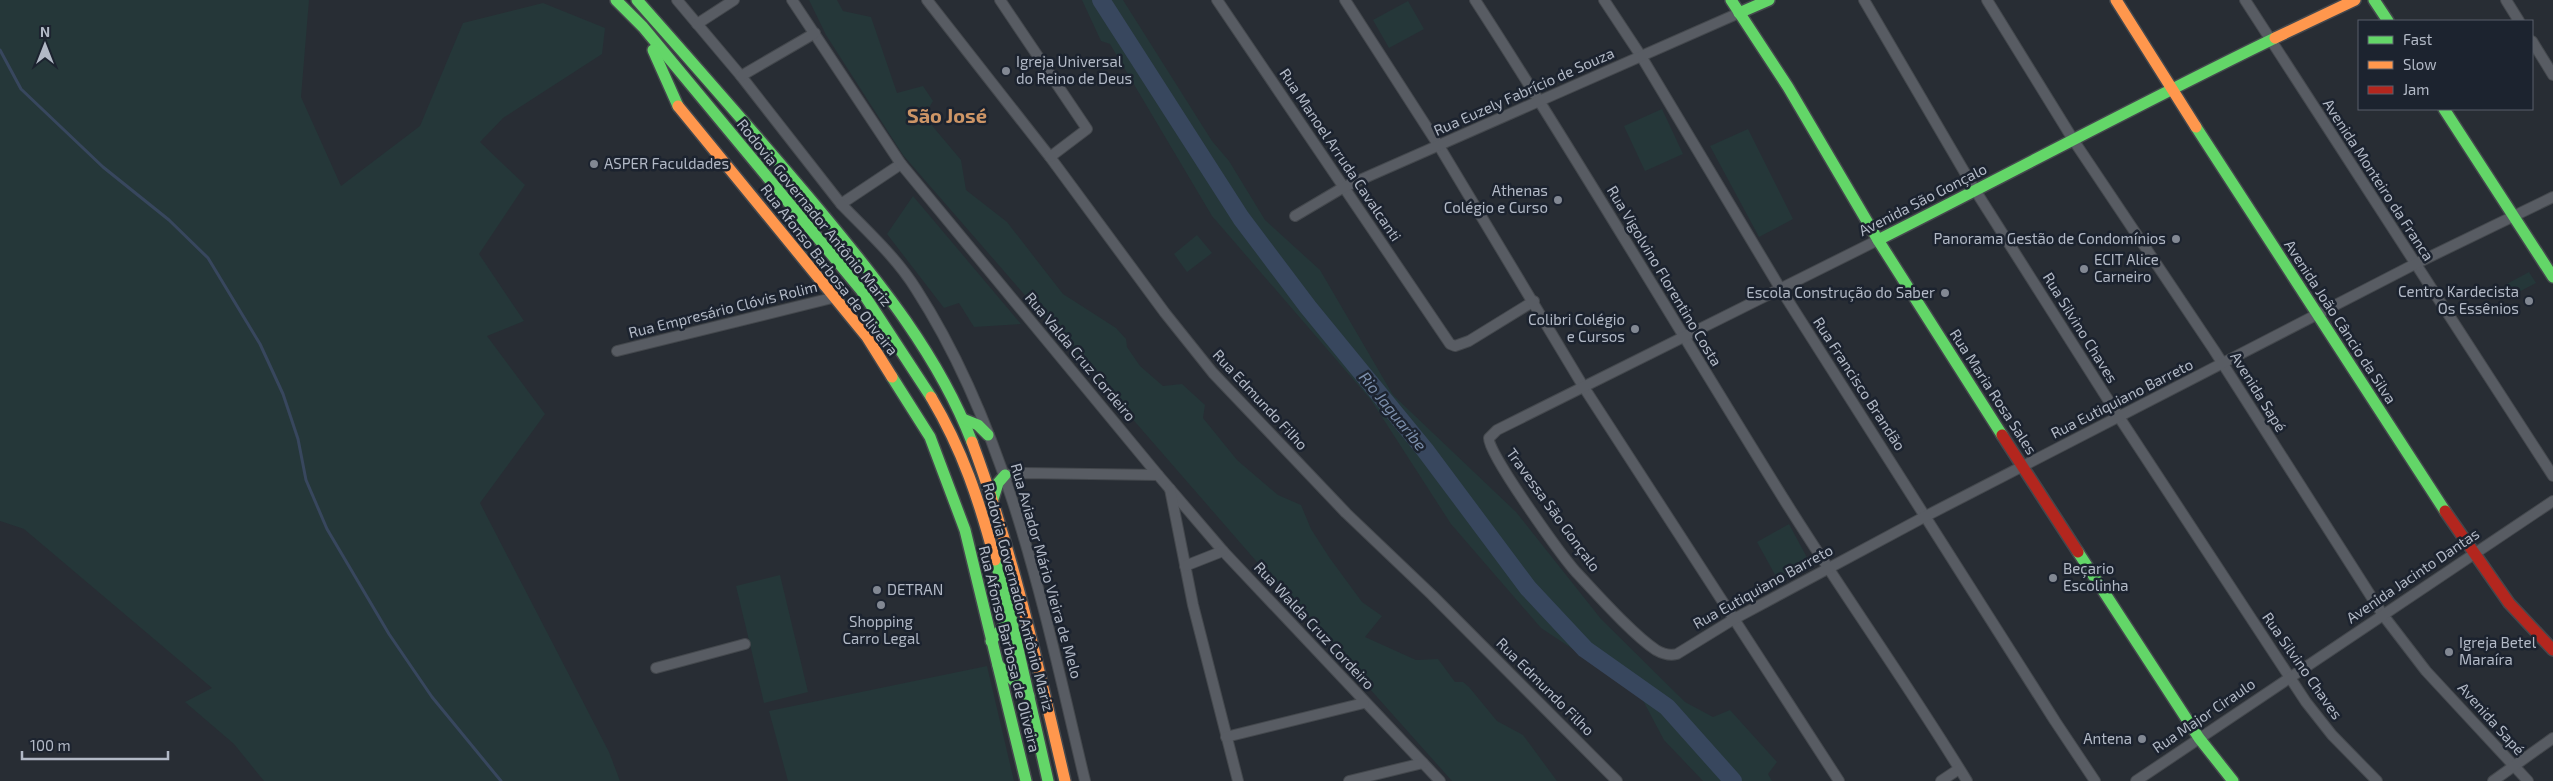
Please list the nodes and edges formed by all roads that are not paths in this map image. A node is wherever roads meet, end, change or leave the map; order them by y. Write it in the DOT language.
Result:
graph roads {
  1 [pos="615,0"];
  2 [pos="637,0"];
  3 [pos="677,0"];
  4 [pos="734,0"];
  5 [pos="792,0"];
  6 [pos="926,0"];
  7 [pos="1000,0"];
  8 [pos="1217,0"];
  9 [pos="1345,0"];
  10 [pos="1476,0"];
  11 [pos="1604,0"];
  12 [pos="1731,0"];
  13 [pos="1769,0"];
  14 [pos="1864,0"];
  15 [pos="1986,0"];
  16 [pos="2116,0"];
  17 [pos="2245,0"];
  18 [pos="2355,0"];
  19 [pos="2374,0"];
  20 [pos="2506,0"];
  21 [pos="1739,13"];
  22 [pos="2387,20"];
  23 [pos="2519,20"];
  24 [pos="697,24"];
  25 [pos="815,33"];
  26 [pos="2271,42"];
  27 [pos="2533,43"];
  28 [pos="1641,56"];
  29 [pos="2553,75"];
  30 [pos="741,76"];
  31 [pos="2170,89"];
  32 [pos="1540,100"];
  33 [pos="2445,110"];
  34 [pos="2074,141"];
  35 [pos="1439,146"];
  36 [pos="1050,157"];
  37 [pos="901,164"];
  38 [pos="1344,187"];
  39 [pos="1975,190"];
  40 [pos="2553,196"];
  41 [pos="841,204"];
  42 [pos="1295,216"];
  43 [pos="2514,216"];
  44 [pos="1878,240"];
  45 [pos="2415,264"];
  46 [pos="2553,277"];
  47 [pos="1780,288"];
  48 [pos="836,297"];
  49 [pos="1534,301"];
  50 [pos="2317,315"];
  51 [pos="1684,338"];
  52 [pos="617,351"];
  53 [pos="2222,364"];
  54 [pos="1583,386"];
  55 [pos="2119,417"];
  56 [pos="963,419"];
  57 [pos="1504,428"];
  58 [pos="988,435"];
  59 [pos="2024,466"];
  60 [pos="1005,475"];
  61 [pos="1158,475"];
  62 [pos="2553,476"];
  63 [pos="1169,488"];
  64 [pos="994,499"];
  65 [pos="2553,501"];
  66 [pos="1926,516"];
  67 [pos="1224,551"];
  68 [pos="2473,554"];
  69 [pos="1185,566"];
  70 [pos="1828,568"];
  71 [pos="2383,615"];
  72 [pos="1011,618"];
  73 [pos="1734,619"];
  74 [pos="991,641"];
  75 [pos="745,644"];
  76 [pos="1684,650"];
  77 [pos="2553,650"];
  78 [pos="998,665"];
  79 [pos="656,668"];
  80 [pos="2289,677"];
  81 [pos="1029,697"];
  82 [pos="1364,703"];
  83 [pos="1226,737"];
  84 [pos="2198,738"];
  85 [pos="2553,738"];
  86 [pos="1423,763"];
  87 [pos="2514,766"];
  88 [pos="1960,769"];
  89 [pos="1026,781"];
  90 [pos="1048,781"];
  91 [pos="1065,781"];
  92 [pos="1085,781"];
  93 [pos="1238,781"];
  94 [pos="1349,781"];
  95 [pos="1440,781"];
  96 [pos="1617,781"];
  97 [pos="1839,781"];
  98 [pos="1941,781"];
  99 [pos="1967,781"];
  100 [pos="2095,781"];
  101 [pos="2136,781"];
  102 [pos="2233,781"];
  103 [pos="2377,781"];
  104 [pos="2493,781"];
  105 [pos="2528,781"];
  1 -- 48 [label="main road, Rua Afonso Barbosa de Oliveira"];
  1 -- 72 [label="main road, Rodovia Governador Antônio Mariz"];
  2 -- 56 [label="main road, Rodovia Governador Antônio Mariz"];
  3 -- 24 [label="street, Rua Aviador Mário Vieira de Melo"];
  4 -- 24 [label="street"];
  5 -- 25 [label="street, Rua Valda Cruz Cordeiro"];
  6 -- 36 [label="street, Rua Edmundo Filho"];
  7 -- 36 [label="street"];
  8 -- 38 [label="street, Rua Manoel Arruda Cavalcanti"];
  9 -- 35 [label="street"];
  10 -- 32 [label="street, Rua Vigolvino Florentino Costa"];
  11 -- 28 [label="street, Rua Francisco Brandão"];
  12 -- 21 [label="main road, Rua Maria Rosa Sales"];
  13 -- 21 [label="main road, Rua Euzely Fabrício de Souza"];
  14 -- 39 [label="street, Rua Silvino Chaves"];
  15 -- 34 [label="street, Avenida Sapé"];
  16 -- 31 [label="main road, Avenida João Câncio da Silva"];
  17 -- 26 [label="street, Avenida Monteiro da Franca"];
  18 -- 26 [label="main road, Avenida São Gonçalo"];
  19 -- 22 [label="main road"];
  20 -- 23 [label="street"];
  21 -- 28 [label="street, Rua Euzely Fabrício de Souza"];
  21 -- 44 [label="main road, Rua Maria Rosa Sales"];
  24 -- 30 [label="street, Rua Aviador Mário Vieira de Melo"];
  25 -- 30 [label="street"];
  25 -- 37 [label="street, Rua Valda Cruz Cordeiro"];
  26 -- 31 [label="main road, Avenida São Gonçalo"];
  26 -- 45 [label="street, Avenida Monteiro da Franca"];
  27 -- 29 [label="street"];
  28 -- 32 [label="street, Rua Euzely Fabrício de Souza"];
  28 -- 47 [label="street, Rua Francisco Brandão"];
  30 -- 41 [label="street, Rua Aviador Mário Vieira de Melo"];
  31 -- 34 [label="main road, Avenida São Gonçalo"];
  31 -- 50 [label="main road, Avenida João Câncio da Silva"];
  32 -- 35 [label="street, Rua Euzely Fabrício de Souza"];
  32 -- 51 [label="street, Rua Vigolvino Florentino Costa"];
  33 -- 43 [label="main road"];
  34 -- 39 [label="main road, Avenida São Gonçalo"];
  34 -- 53 [label="street, Avenida Sapé"];
  35 -- 38 [label="street, Rua Euzely Fabrício de Souza"];
  35 -- 49 [label="street"];
  36 -- 96 [label="street, Rua Edmundo Filho"];
  37 -- 41 [label="street"];
  37 -- 61 [label="street, Rua Valda Cruz Cordeiro"];
  38 -- 42 [label="street, Rua Euzely Fabrício de Souza"];
  38 -- 49 [label="street, Rua Manoel Arruda Cavalcanti"];
  39 -- 44 [label="main road, Avenida São Gonçalo"];
  39 -- 55 [label="street, Rua Silvino Chaves"];
  40 -- 43 [label="street, Rua Eutiquiano Barreto"];
  41 -- 58 [label="street, Rua Aviador Mário Vieira de Melo"];
  43 -- 45 [label="street, Rua Eutiquiano Barreto"];
  43 -- 46 [label="main road"];
  44 -- 47 [label="street, Avenida São Gonçalo"];
  44 -- 59 [label="main road, Rua Maria Rosa Sales"];
  45 -- 50 [label="street, Rua Eutiquiano Barreto"];
  45 -- 62 [label="street, Avenida Monteiro da Franca"];
  47 -- 51 [label="street, Avenida São Gonçalo"];
  47 -- 66 [label="street, Rua Francisco Brandão"];
  48 -- 52 [label="street, Rua Empresário Clóvis Rolim"];
  48 -- 74 [label="main road, Rua Afonso Barbosa de Oliveira"];
  49 -- 54 [label="street"];
  50 -- 53 [label="street, Rua Eutiquiano Barreto"];
  50 -- 68 [label="main road, Avenida João Câncio da Silva"];
  51 -- 54 [label="street, Avenida São Gonçalo"];
  51 -- 70 [label="street, Rua Vigolvino Florentino Costa"];
  53 -- 55 [label="street, Rua Eutiquiano Barreto"];
  53 -- 71 [label="street, Avenida Sapé"];
  54 -- 57 [label="street, Avenida São Gonçalo"];
  54 -- 73 [label="street"];
  55 -- 59 [label="street, Rua Eutiquiano Barreto"];
  55 -- 80 [label="street, Rua Silvino Chaves"];
  56 -- 58 [label="main road"];
  56 -- 64 [label="main road, Rodovia Governador Antônio Mariz"];
  57 -- 76 [label="street, Travessa São Gonçalo"];
  58 -- 60 [label="street, Rua Aviador Mário Vieira de Melo"];
  59 -- 66 [label="street, Rua Eutiquiano Barreto"];
  59 -- 84 [label="main road, Rua Maria Rosa Sales"];
  60 -- 61 [label="street"];
  60 -- 64 [label="main road"];
  60 -- 92 [label="street, Rua Aviador Mário Vieira de Melo"];
  61 -- 63 [label="street, Rua Valda Cruz Cordeiro"];
  63 -- 67 [label="street, Rua Walda Cruz Cordeiro"];
  63 -- 69 [label="street, Rua Valda Cruz Cordeiro"];
  64 -- 91 [label="main road, Rodovia Governador Antônio Mariz"];
  65 -- 68 [label="street, Avenida Jacinto Dantas"];
  66 -- 70 [label="street, Rua Eutiquiano Barreto"];
  66 -- 100 [label="street, Rua Francisco Brandão"];
  67 -- 69 [label="street"];
  67 -- 82 [label="street, Rua Walda Cruz Cordeiro"];
  68 -- 71 [label="street, Avenida Jacinto Dantas"];
  68 -- 77 [label="main road, Avenida João Câncio da Silva"];
  69 -- 83 [label="street, Rua Valda Cruz Cordeiro"];
  70 -- 73 [label="street, Rua Eutiquiano Barreto"];
  70 -- 88 [label="street, Rua Vigolvino Florentino Costa"];
  71 -- 80 [label="street, Avenida Jacinto Dantas"];
  71 -- 87 [label="street, Avenida Sapé"];
  72 -- 74 [label="main road"];
  72 -- 81 [label="main road, Rodovia Governador Antônio Mariz"];
  73 -- 76 [label="street, Rua Eutiquiano Barreto"];
  73 -- 97 [label="street"];
  74 -- 78 [label="main road, Rua Afonso Barbosa de Oliveira"];
  75 -- 79 [label="street"];
  78 -- 81 [label="main road"];
  78 -- 89 [label="main road, Rua Afonso Barbosa de Oliveira"];
  80 -- 84 [label="street, Rua Major Ciraulo"];
  80 -- 103 [label="street, Rua Silvino Chaves"];
  81 -- 90 [label="main road, Rodovia Governador Antônio Mariz"];
  82 -- 83 [label="street"];
  82 -- 86 [label="street, Rua Walda Cruz Cordeiro"];
  83 -- 93 [label="street, Rua Valda Cruz Cordeiro"];
  84 -- 101 [label="street, Rua Major Ciraulo"];
  84 -- 102 [label="main road, Rua Maria Rosa Sales"];
  85 -- 87 [label="street"];
  86 -- 94 [label="street"];
  86 -- 95 [label="street, Rua Walda Cruz Cordeiro"];
  87 -- 104 [label="street"];
  87 -- 105 [label="street, Avenida Sapé"];
  88 -- 98 [label="street"];
  88 -- 99 [label="street"];
}
